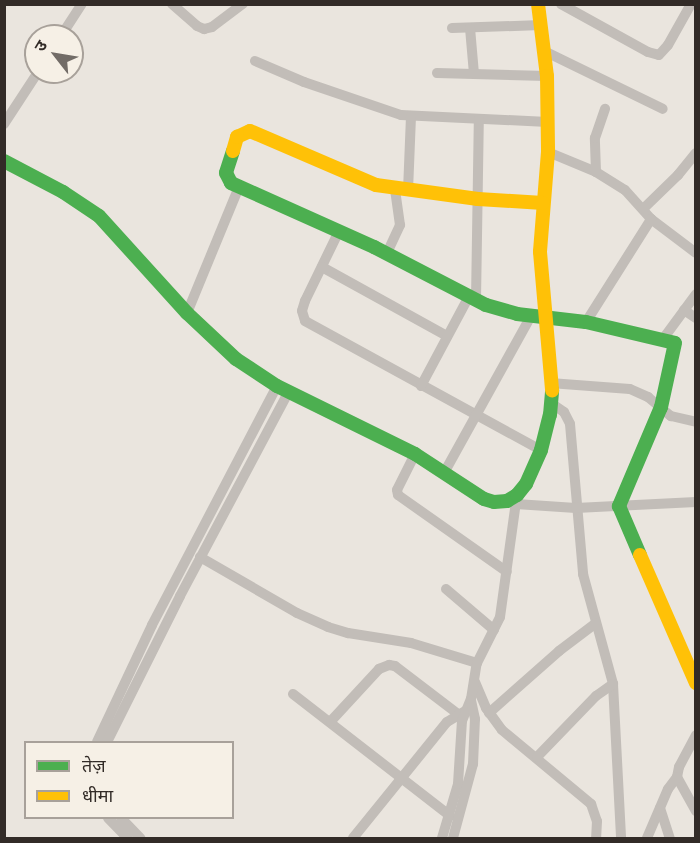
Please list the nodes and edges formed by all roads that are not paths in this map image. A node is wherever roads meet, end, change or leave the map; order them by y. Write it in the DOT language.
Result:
graph roads {
  1 [pos="82,4"];
  2 [pos="172,4"];
  3 [pos="243,4"];
  4 [pos="538,4"];
  5 [pos="561,4"];
  6 [pos="691,4"];
  7 [pos="69,24"];
  8 [pos="541,26"];
  9 [pos="452,28"];
  10 [pos="470,28"];
  11 [pos="544,51"];
  12 [pos="255,61"];
  13 [pos="437,73"];
  14 [pos="474,74"];
  15 [pos="547,76"];
  16 [pos="30,84"];
  17 [pos="605,109"];
  18 [pos="663,109"];
  19 [pos="411,116"];
  20 [pos="479,119"];
  21 [pos="548,122"];
  22 [pos="4,124"];
  23 [pos="548,152"];
  24 [pos="696,153"];
  25 [pos="4,161"];
  26 [pos="596,172"];
  27 [pos="239,187"];
  28 [pos="401,190"];
  29 [pos="478,199"];
  30 [pos="543,203"];
  31 [pos="643,210"];
  32 [pos="651,219"];
  33 [pos="339,231"];
  34 [pos="387,254"];
  35 [pos="696,254"];
  36 [pos="322,267"];
  37 [pos="696,294"];
  38 [pos="472,298"];
  39 [pos="684,310"];
  40 [pos="187,313"];
  41 [pos="537,317"];
  42 [pos="696,318"];
  43 [pos="586,322"];
  44 [pos="447,336"];
  45 [pos="663,339"];
  46 [pos="550,383"];
  47 [pos="421,386"];
  48 [pos="283,388"];
  49 [pos="551,403"];
  50 [pos="661,407"];
  51 [pos="477,414"];
  52 [pos="696,422"];
  53 [pos="541,450"];
  54 [pos="415,454"];
  55 [pos="444,473"];
  56 [pos="517,500"];
  57 [pos="696,502"];
  58 [pos="619,506"];
  59 [pos="576,508"];
  60 [pos="200,557"];
  61 [pos="507,572"];
  62 [pos="446,589"];
  63 [pos="596,623"];
  64 [pos="494,630"];
  65 [pos="477,663"];
  66 [pos="475,682"];
  67 [pos="696,683"];
  68 [pos="613,684"];
  69 [pos="293,694"];
  70 [pos="465,708"];
  71 [pos="489,713"];
  72 [pos="331,721"];
  73 [pos="696,735"];
  74 [pos="97,741"];
  75 [pos="108,741"];
  76 [pos="537,758"];
  77 [pos="403,777"];
  78 [pos="677,777"];
  79 [pos="660,808"];
  80 [pos="696,811"];
  81 [pos="450,816"];
  82 [pos="109,819"];
  83 [pos="122,819"];
  84 [pos="454,836"];
  85 [pos="127,838"];
  86 [pos="140,838"];
  87 [pos="353,838"];
  88 [pos="442,838"];
  89 [pos="466,838"];
  90 [pos="596,838"];
  91 [pos="621,838"];
  92 [pos="647,838"];
  93 [pos="670,838"];
  1 -- 7 [label="street"];
  2 -- 3 [label="street"];
  4 -- 8 [label="street"];
  5 -- 6 [label="street"];
  8 -- 10 [label="street"];
  8 -- 11 [label="street"];
  9 -- 10 [label="street"];
  10 -- 14 [label="street"];
  11 -- 15 [label="street"];
  11 -- 18 [label="street"];
  12 -- 19 [label="street"];
  13 -- 14 [label="street"];
  14 -- 15 [label="street"];
  15 -- 21 [label="street"];
  16 -- 22 [label="street"];
  17 -- 26 [label="street"];
  19 -- 20 [label="street"];
  19 -- 28 [label="street"];
  20 -- 21 [label="street"];
  20 -- 29 [label="street"];
  21 -- 23 [label="street"];
  23 -- 26 [label="street"];
  23 -- 30 [label="street"];
  24 -- 31 [label="street"];
  25 -- 40 [label="street"];
  26 -- 31 [label="street"];
  27 -- 28 [label="street"];
  27 -- 33 [label="street"];
  27 -- 40 [label="street"];
  28 -- 29 [label="street"];
  28 -- 34 [label="street"];
  29 -- 30 [label="street"];
  29 -- 38 [label="street"];
  30 -- 41 [label="street"];
  31 -- 32 [label="street"];
  32 -- 35 [label="street"];
  32 -- 43 [label="street"];
  33 -- 34 [label="street"];
  33 -- 36 [label="street"];
  34 -- 38 [label="street"];
  36 -- 44 [label="street"];
  36 -- 47 [label="street"];
  37 -- 39 [label="street"];
  38 -- 41 [label="street"];
  38 -- 44 [label="street"];
  39 -- 42 [label="street"];
  39 -- 45 [label="street"];
  40 -- 48 [label="street"];
  41 -- 43 [label="street"];
  41 -- 46 [label="street"];
  41 -- 51 [label="street"];
  43 -- 45 [label="street"];
  44 -- 47 [label="street"];
  45 -- 50 [label="street"];
  46 -- 49 [label="street"];
  46 -- 50 [label="street"];
  47 -- 51 [label="street"];
  48 -- 54 [label="street"];
  48 -- 60 [label="street"];
  48 -- 74 [label="street"];
  49 -- 53 [label="street"];
  49 -- 59 [label="street"];
  50 -- 52 [label="street"];
  50 -- 58 [label="street"];
  51 -- 53 [label="street"];
  51 -- 55 [label="street"];
  53 -- 56 [label="street"];
  54 -- 55 [label="street"];
  54 -- 61 [label="street"];
  55 -- 56 [label="street"];
  56 -- 59 [label="street"];
  56 -- 61 [label="street"];
  57 -- 58 [label="street"];
  58 -- 59 [label="street"];
  58 -- 67 [label="street"];
  59 -- 63 [label="street"];
  60 -- 65 [label="street"];
  60 -- 75 [label="street"];
  61 -- 64 [label="street"];
  62 -- 64 [label="street"];
  63 -- 68 [label="street"];
  63 -- 71 [label="street"];
  64 -- 65 [label="street"];
  65 -- 66 [label="street"];
  66 -- 70 [label="street"];
  66 -- 71 [label="street"];
  68 -- 76 [label="street"];
  68 -- 91 [label="street"];
  69 -- 72 [label="street"];
  70 -- 72 [label="street"];
  70 -- 77 [label="street"];
  70 -- 81 [label="street"];
  70 -- 84 [label="street"];
  71 -- 76 [label="street"];
  72 -- 77 [label="street"];
  73 -- 78 [label="street"];
  76 -- 90 [label="street"];
  77 -- 81 [label="street"];
  77 -- 87 [label="street"];
  78 -- 79 [label="street"];
  78 -- 80 [label="street"];
  79 -- 92 [label="street"];
  79 -- 93 [label="street"];
  81 -- 88 [label="street"];
  82 -- 85 [label="street"];
  83 -- 86 [label="street"];
  84 -- 89 [label="street"];
}
